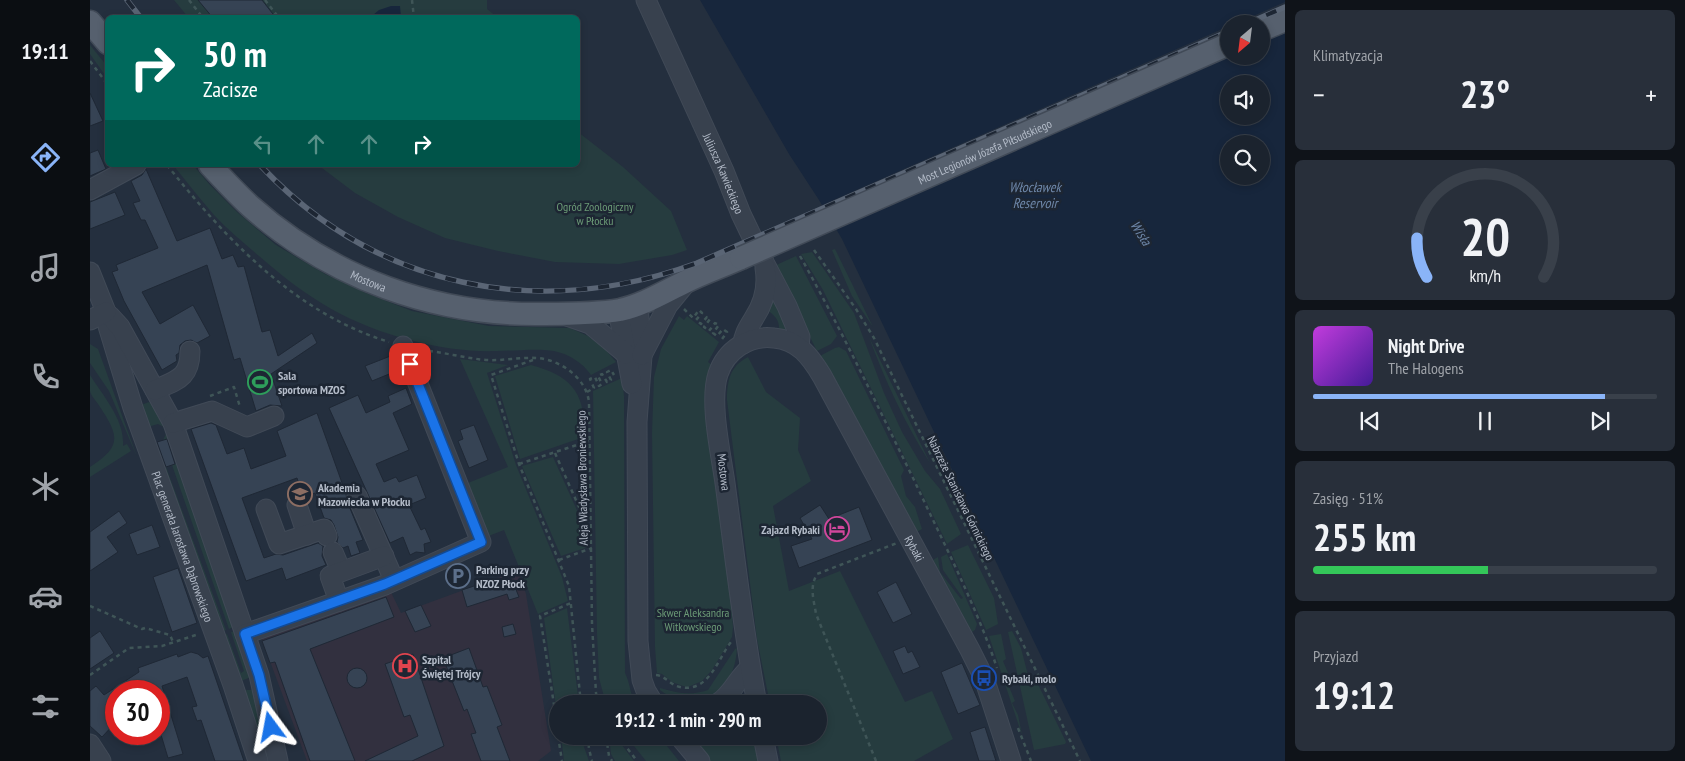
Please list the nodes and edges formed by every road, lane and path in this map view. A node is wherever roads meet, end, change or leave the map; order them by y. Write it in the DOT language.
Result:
graph roads {
  1 [pos="189,0"];
  2 [pos="265,0"];
  3 [pos="412,0"];
  4 [pos="646,0"];
  5 [pos="201,15"];
  6 [pos="277,15"];
  7 [pos="414,15"];
  8 [pos="1285,20"];
  9 [pos="90,22"];
  10 [pos="1270,26"];
  11 [pos="105,40"];
  12 [pos="1220,48"];
  13 [pos="90,61"];
  14 [pos="105,81"];
  15 [pos="132,167"];
  16 [pos="169,167"];
  17 [pos="212,167"];
  18 [pos="90,190"];
  19 [pos="814,250"];
  20 [pos="800,256"];
  21 [pos="741,258"];
  22 [pos="765,264"];
  23 [pos="90,272"];
  24 [pos="687,281"];
  25 [pos="628,307"];
  26 [pos="561,314"];
  27 [pos="690,315"];
  28 [pos="98,316"];
  29 [pos="735,343"];
  30 [pos="403,346"];
  31 [pos="799,346"];
  32 [pos="190,351"];
  33 [pos="634,355"];
  34 [pos="538,358"];
  35 [pos="620,376"];
  36 [pos="587,392"];
  37 [pos="159,396"];
  38 [pos="133,408"];
  39 [pos="274,416"];
  40 [pos="173,423"];
  41 [pos="589,441"];
  42 [pos="556,453"];
  43 [pos="519,464"];
  44 [pos="357,496"];
  45 [pos="297,505"];
  46 [pos="266,508"];
  47 [pos="307,535"];
  48 [pos="592,536"];
  49 [pos="910,538"];
  50 [pos="592,548"];
  51 [pos="947,549"];
  52 [pos="384,556"];
  53 [pos="559,560"];
  54 [pos="341,572"];
  55 [pos="394,580"];
  56 [pos="339,601"];
  57 [pos="571,603"];
  58 [pos="90,606"];
  59 [pos="203,633"];
  60 [pos="245,634"];
  61 [pos="736,637"];
  62 [pos="173,642"];
  63 [pos="750,668"];
  64 [pos="90,675"];
  65 [pos="259,675"];
  66 [pos="651,675"];
  67 [pos="233,685"];
  68 [pos="552,695"];
  69 [pos="580,695"];
  70 [pos="596,695"];
  71 [pos="651,695"];
  72 [pos="729,695"];
  73 [pos="755,695"];
  74 [pos="90,744"];
  75 [pos="559,745"];
  76 [pos="589,745"];
  77 [pos="607,745"];
  78 [pos="625,745"];
  79 [pos="687,745"];
  80 [pos="765,745"];
  81 [pos="101,761"];
  82 [pos="258,761"];
  83 [pos="278,761"];
  84 [pos="562,761"];
  85 [pos="592,761"];
  86 [pos="612,761"];
  87 [pos="637,761"];
  88 [pos="700,761"];
  89 [pos="768,761"];
  90 [pos="876,761"];
  91 [pos="1011,761"];
  92 [pos="1080,761"];
  1 -- 5 [label="path"];
  2 -- 6 [label="path"];
  3 -- 7 [label="path"];
  4 -- 22 [label="street, Juliusza Kawieckiego"];
  8 -- 10 [label="main road"];
  9 -- 11 [label="main road"];
  12 -- 21 [label="main road, Most Legionów Józefa Piłsudskiego, bridge"];
  13 -- 14 [label="path"];
  15 -- 18 [label="street"];
  16 -- 30 [label="path, Aleja Władysława Broniewskiego"];
  17 -- 26 [label="main road, Mostowa"];
  19 -- 92 [label="path, Nabrzeże Stanisława Górnickiego"];
  20 -- 51 [label="path"];
  21 -- 24 [label="main road, Mostowa"];
  22 -- 29 [label="street"];
  22 -- 31 [label="street, Juliusza Kawieckiego"];
  23 -- 28 [label="street"];
  24 -- 25 [label="main road, Mostowa"];
  24 -- 33 [label="street, Mostowa"];
  25 -- 26 [label="main road, Mostowa"];
  25 -- 33 [label="street"];
  26 -- 33 [label="street, Mostowa"];
  27 -- 29 [label="path"];
  28 -- 37 [label="street"];
  28 -- 38 [label="street, Plac generała Jarosława Dąbrowskiego"];
  29 -- 31 [label="street"];
  29 -- 63 [label="street, Mostowa"];
  30 -- 34 [label="path, Aleja Władysława Broniewskiego"];
  30 -- 55 [label="street"];
  31 -- 49 [label="street, Rybaki"];
  32 -- 37 [label="street"];
  33 -- 71 [label="street"];
  34 -- 36 [label="path, Aleja Władysława Broniewskiego"];
  34 -- 43 [label="path"];
  35 -- 36 [label="path"];
  36 -- 41 [label="path, Aleja Władysława Broniewskiego"];
  37 -- 38 [label="street"];
  37 -- 40 [label="street"];
  38 -- 67 [label="street, Plac generała Jarosława Dąbrowskiego"];
  39 -- 40 [label="street"];
  40 -- 60 [label="street"];
  41 -- 42 [label="path"];
  41 -- 48 [label="path, Aleja Władysława Broniewskiego"];
  42 -- 43 [label="path"];
  42 -- 48 [label="path"];
  43 -- 53 [label="path"];
  44 -- 52 [label="street"];
  45 -- 47 [label="street"];
  46 -- 47 [label="street"];
  47 -- 54 [label="street"];
  48 -- 50 [label="path, Aleja Władysława Broniewskiego"];
  49 -- 90 [label="path"];
  49 -- 91 [label="street, Rybaki"];
  50 -- 53 [label="path"];
  50 -- 70 [label="path, Aleja Władysława Broniewskiego"];
  52 -- 54 [label="street"];
  52 -- 55 [label="street"];
  53 -- 57 [label="path"];
  54 -- 56 [label="street"];
  55 -- 56 [label="street"];
  56 -- 60 [label="street"];
  57 -- 68 [label="path"];
  57 -- 69 [label="path"];
  58 -- 62 [label="path"];
  59 -- 62 [label="path"];
  60 -- 65 [label="street"];
  61 -- 66 [label="path"];
  62 -- 64 [label="path"];
  63 -- 72 [label="street"];
  63 -- 73 [label="street, Mostowa"];
  65 -- 67 [label="street"];
  65 -- 83 [label="street"];
  67 -- 82 [label="street, Plac generała Jarosława Dąbrowskiego"];
  74 -- 81 [label="street"];
  75 -- 84 [label="path"];
  76 -- 85 [label="path"];
  77 -- 86 [label="path"];
  78 -- 87 [label="path"];
  79 -- 88 [label="street"];
  80 -- 89 [label="street"];
}
